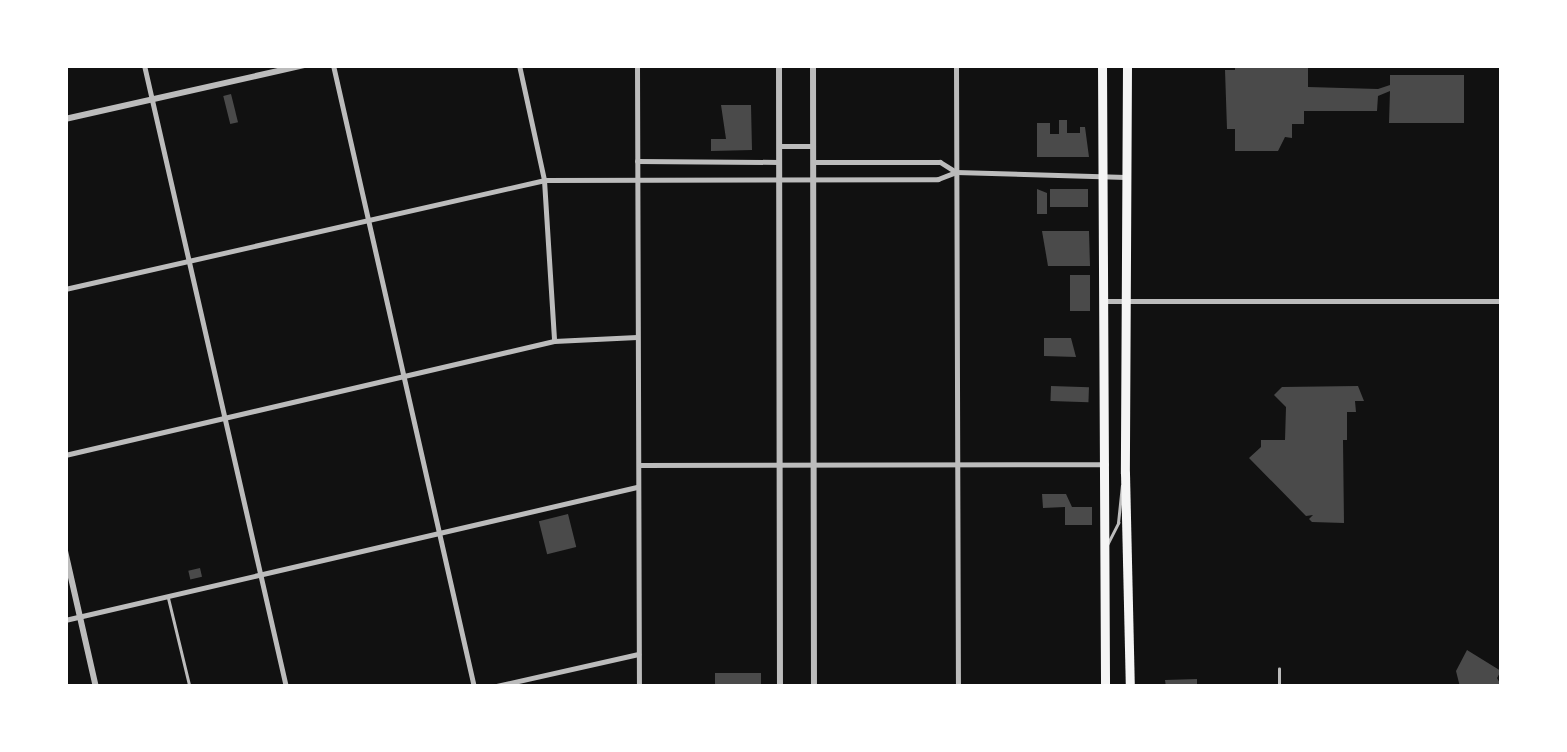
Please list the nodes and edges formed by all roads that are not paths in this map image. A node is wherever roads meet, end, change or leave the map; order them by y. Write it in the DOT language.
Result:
graph roads {
  1 [pos="144,65"];
  2 [pos="304,65"];
  3 [pos="333,65"];
  4 [pos="519,65"];
  5 [pos="637,65"];
  6 [pos="779,65"];
  7 [pos="813,65"];
  8 [pos="956,65"];
  9 [pos="1102,65"];
  10 [pos="1127,65"];
  11 [pos="152,100"];
  12 [pos="65,119"];
  13 [pos="779,146"];
  14 [pos="813,146"];
  15 [pos="636,160"];
  16 [pos="779,162"];
  17 [pos="813,162"];
  18 [pos="956,172"];
  19 [pos="1102,174"];
  20 [pos="1126,177"];
  21 [pos="636,178"];
  22 [pos="544,180"];
  23 [pos="779,180"];
  24 [pos="813,180"];
  25 [pos="368,218"];
  26 [pos="190,261"];
  27 [pos="65,289"];
  28 [pos="1103,301"];
  29 [pos="1125,301"];
  30 [pos="1502,301"];
  31 [pos="637,337"];
  32 [pos="554,341"];
  33 [pos="402,375"];
  34 [pos="223,416"];
  35 [pos="65,454"];
  36 [pos="1106,464"];
  37 [pos="639,465"];
  38 [pos="780,466"];
  39 [pos="814,466"];
  40 [pos="958,468"];
  41 [pos="1125,473"];
  42 [pos="638,487"];
  43 [pos="438,532"];
  44 [pos="1106,546"];
  45 [pos="65,551"];
  46 [pos="260,574"];
  47 [pos="167,595"];
  48 [pos="80,616"];
  49 [pos="65,620"];
  50 [pos="638,654"];
  51 [pos="1280,669"];
  52 [pos="96,687"];
  53 [pos="190,687"];
  54 [pos="286,687"];
  55 [pos="474,687"];
  56 [pos="492,687"];
  57 [pos="639,687"];
  58 [pos="780,687"];
  59 [pos="814,687"];
  60 [pos="958,687"];
  61 [pos="1105,687"];
  62 [pos="1130,687"];
  63 [pos="1279,687"];
  1 -- 11 [label="street"];
  2 -- 11 [label="street"];
  3 -- 25 [label="street"];
  4 -- 22 [label="street"];
  5 -- 15 [label="street"];
  6 -- 13 [label="street"];
  7 -- 14 [label="street"];
  8 -- 18 [label="street"];
  9 -- 19 [label="main road"];
  10 -- 20 [label="main road"];
  11 -- 12 [label="street"];
  11 -- 26 [label="street"];
  13 -- 14 [label="street"];
  13 -- 16 [label="street"];
  14 -- 17 [label="street"];
  15 -- 16 [label="street"];
  15 -- 21 [label="street"];
  16 -- 23 [label="street"];
  17 -- 18 [label="street"];
  17 -- 24 [label="street"];
  18 -- 19 [label="street"];
  18 -- 24 [label="street"];
  18 -- 40 [label="street"];
  19 -- 20 [label="street"];
  19 -- 28 [label="main road"];
  20 -- 29 [label="main road"];
  21 -- 22 [label="street"];
  21 -- 23 [label="street"];
  21 -- 31 [label="street"];
  22 -- 25 [label="street"];
  22 -- 32 [label="street"];
  23 -- 24 [label="street"];
  23 -- 38 [label="street"];
  24 -- 39 [label="street"];
  25 -- 26 [label="street"];
  25 -- 33 [label="street"];
  26 -- 27 [label="street"];
  26 -- 34 [label="street"];
  28 -- 29 [label="street"];
  28 -- 36 [label="main road"];
  29 -- 30 [label="street"];
  29 -- 41 [label="main road"];
  31 -- 32 [label="street"];
  31 -- 37 [label="street"];
  32 -- 33 [label="street"];
  33 -- 34 [label="street"];
  33 -- 43 [label="street"];
  34 -- 35 [label="street"];
  34 -- 46 [label="street"];
  36 -- 40 [label="street"];
  36 -- 44 [label="main road"];
  37 -- 38 [label="street"];
  37 -- 42 [label="street"];
  38 -- 39 [label="street"];
  38 -- 58 [label="street"];
  39 -- 40 [label="street"];
  39 -- 59 [label="street"];
  40 -- 60 [label="street"];
  41 -- 44 [label="lane"];
  41 -- 62 [label="main road"];
  42 -- 43 [label="street"];
  42 -- 50 [label="street"];
  43 -- 46 [label="street"];
  43 -- 55 [label="street"];
  44 -- 61 [label="main road"];
  45 -- 48 [label="street"];
  46 -- 47 [label="street"];
  46 -- 54 [label="street"];
  47 -- 48 [label="street"];
  47 -- 53 [label="lane"];
  48 -- 49 [label="street"];
  48 -- 52 [label="street"];
  50 -- 56 [label="street"];
  50 -- 57 [label="street"];
  51 -- 63 [label="lane"];
}
